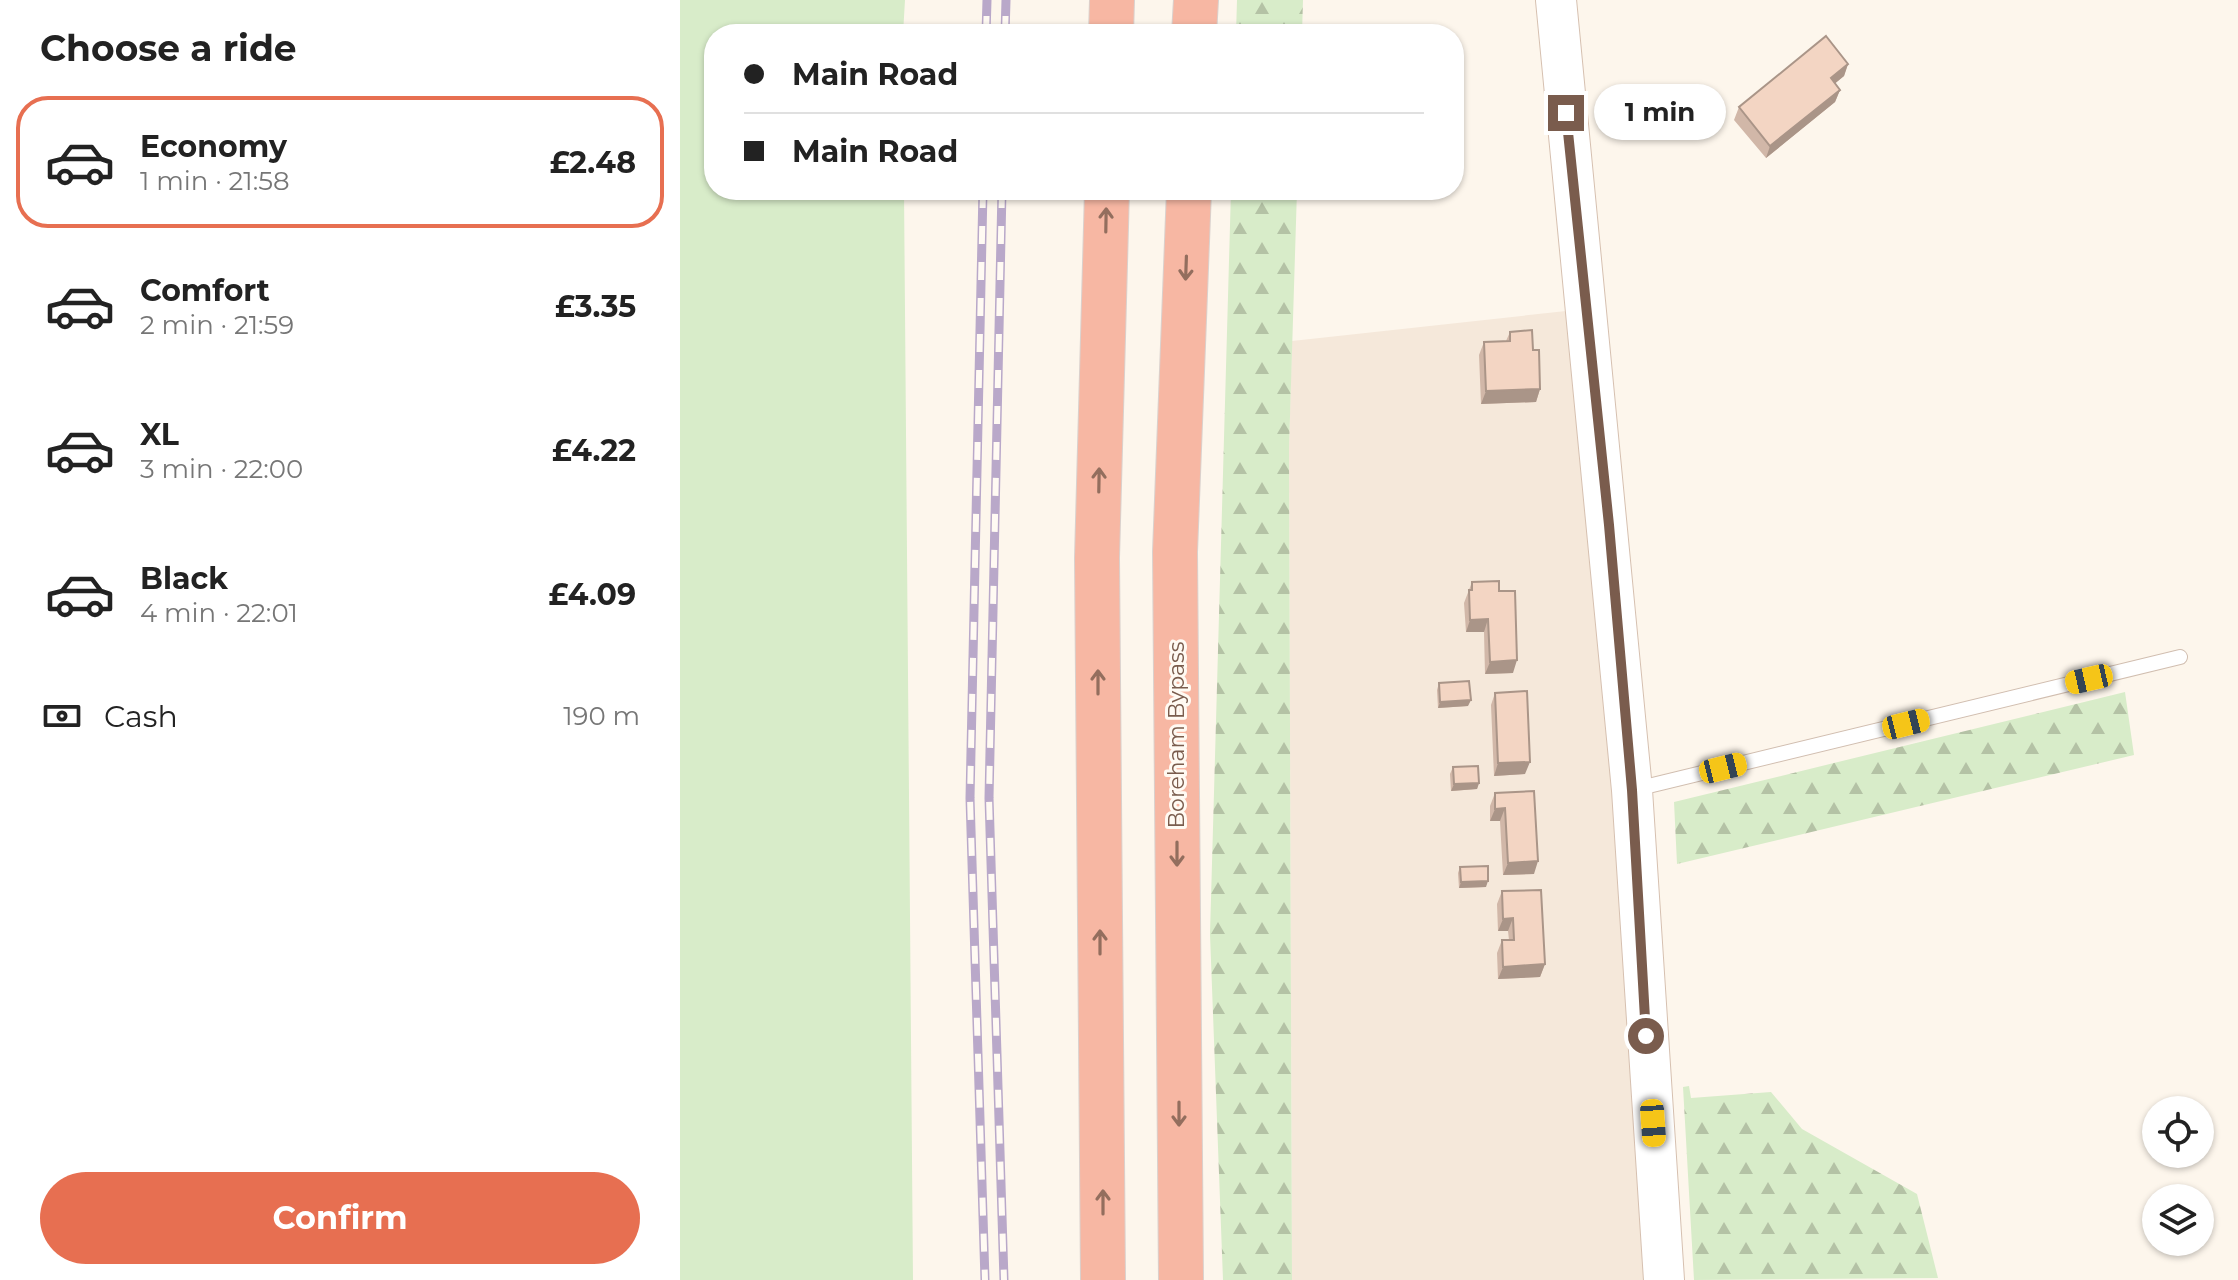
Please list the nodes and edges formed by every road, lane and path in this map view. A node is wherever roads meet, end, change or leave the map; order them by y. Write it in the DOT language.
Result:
graph roads {
  1 [pos="1112,0"];
  2 [pos="1196,0"];
  3 [pos="1556,0"];
  4 [pos="1111,24"];
  5 [pos="1195,24"];
  6 [pos="1107,200"];
  7 [pos="1189,200"];
  8 [pos="2180,657"];
  9 [pos="1632,790"];
  10 [pos="1103,1280"];
  11 [pos="1181,1280"];
  12 [pos="1664,1280"];
  1 -- 4 [label="highway"];
  2 -- 5 [label="highway"];
  3 -- 9 [label="main road"];
  10 -- 6 [label="highway, one-way"];
  7 -- 11 [label="highway, Boreham Bypass, one-way"];
  8 -- 9 [label="lane"];
  9 -- 12 [label="main road"];
}
